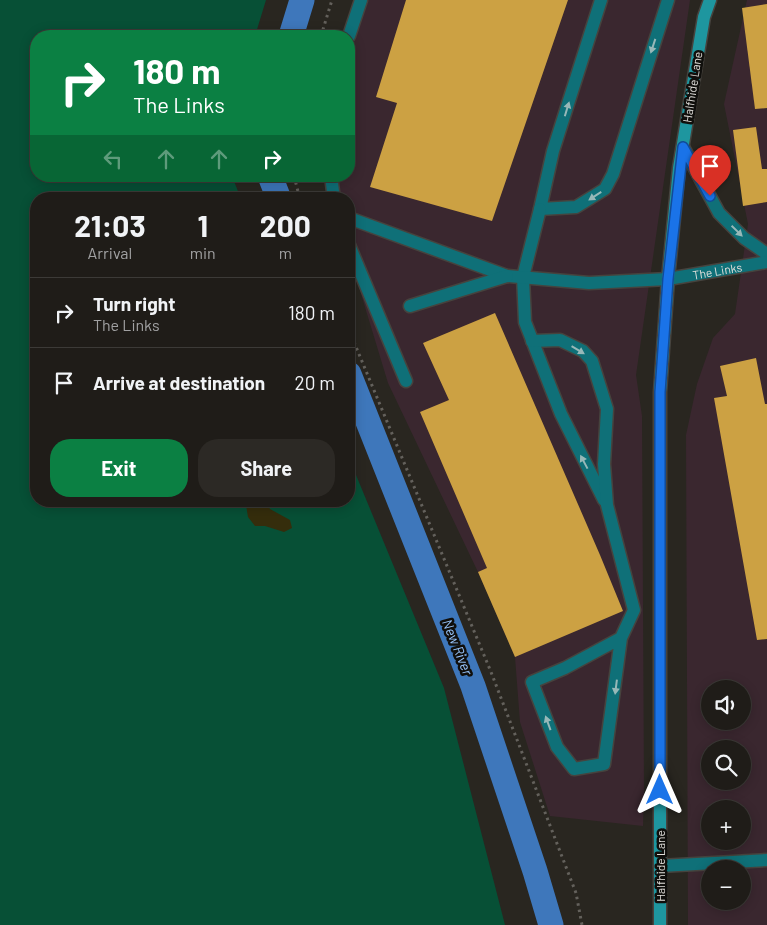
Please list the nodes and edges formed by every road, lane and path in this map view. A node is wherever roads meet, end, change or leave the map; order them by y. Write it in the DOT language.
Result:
graph roads {
  1 [pos="332,0"];
  2 [pos="361,0"];
  3 [pos="601,0"];
  4 [pos="668,0"];
  5 [pos="710,0"];
  6 [pos="323,30"];
  7 [pos="351,30"];
  8 [pos="683,147"];
  9 [pos="540,209"];
  10 [pos="355,220"];
  11 [pos="767,254"];
  12 [pos="355,260"];
  13 [pos="767,262"];
  14 [pos="507,276"];
  15 [pos="524,277"];
  16 [pos="668,279"];
  17 [pos="410,306"];
  18 [pos="532,341"];
  19 [pos="355,345"];
  20 [pos="406,381"];
  21 [pos="607,505"];
  22 [pos="621,638"];
  23 [pos="767,860"];
  24 [pos="660,866"];
  25 [pos="582,925"];
  26 [pos="660,925"];
  1 -- 6 [label="path"];
  2 -- 7 [label="street"];
  9 -- 3 [label="street, one-way"];
  4 -- 9 [label="street, one-way"];
  5 -- 8 [label="main road, Halfhide Lane"];
  8 -- 11 [label="street, one-way"];
  8 -- 16 [label="main road, Halfhide Lane"];
  9 -- 15 [label="street"];
  10 -- 14 [label="street"];
  12 -- 20 [label="street"];
  13 -- 16 [label="street, The Links"];
  14 -- 15 [label="street, The Links"];
  14 -- 17 [label="street"];
  15 -- 16 [label="street, The Links"];
  15 -- 18 [label="street"];
  16 -- 24 [label="main road, Halfhide Lane"];
  21 -- 18 [label="street, one-way"];
  18 -- 21 [label="street, one-way"];
  19 -- 25 [label="path"];
  21 -- 22 [label="street"];
  22 -- 22 [label="street, one-way"];
  23 -- 24 [label="street"];
  24 -- 26 [label="main road, Halfhide Lane"];
}
